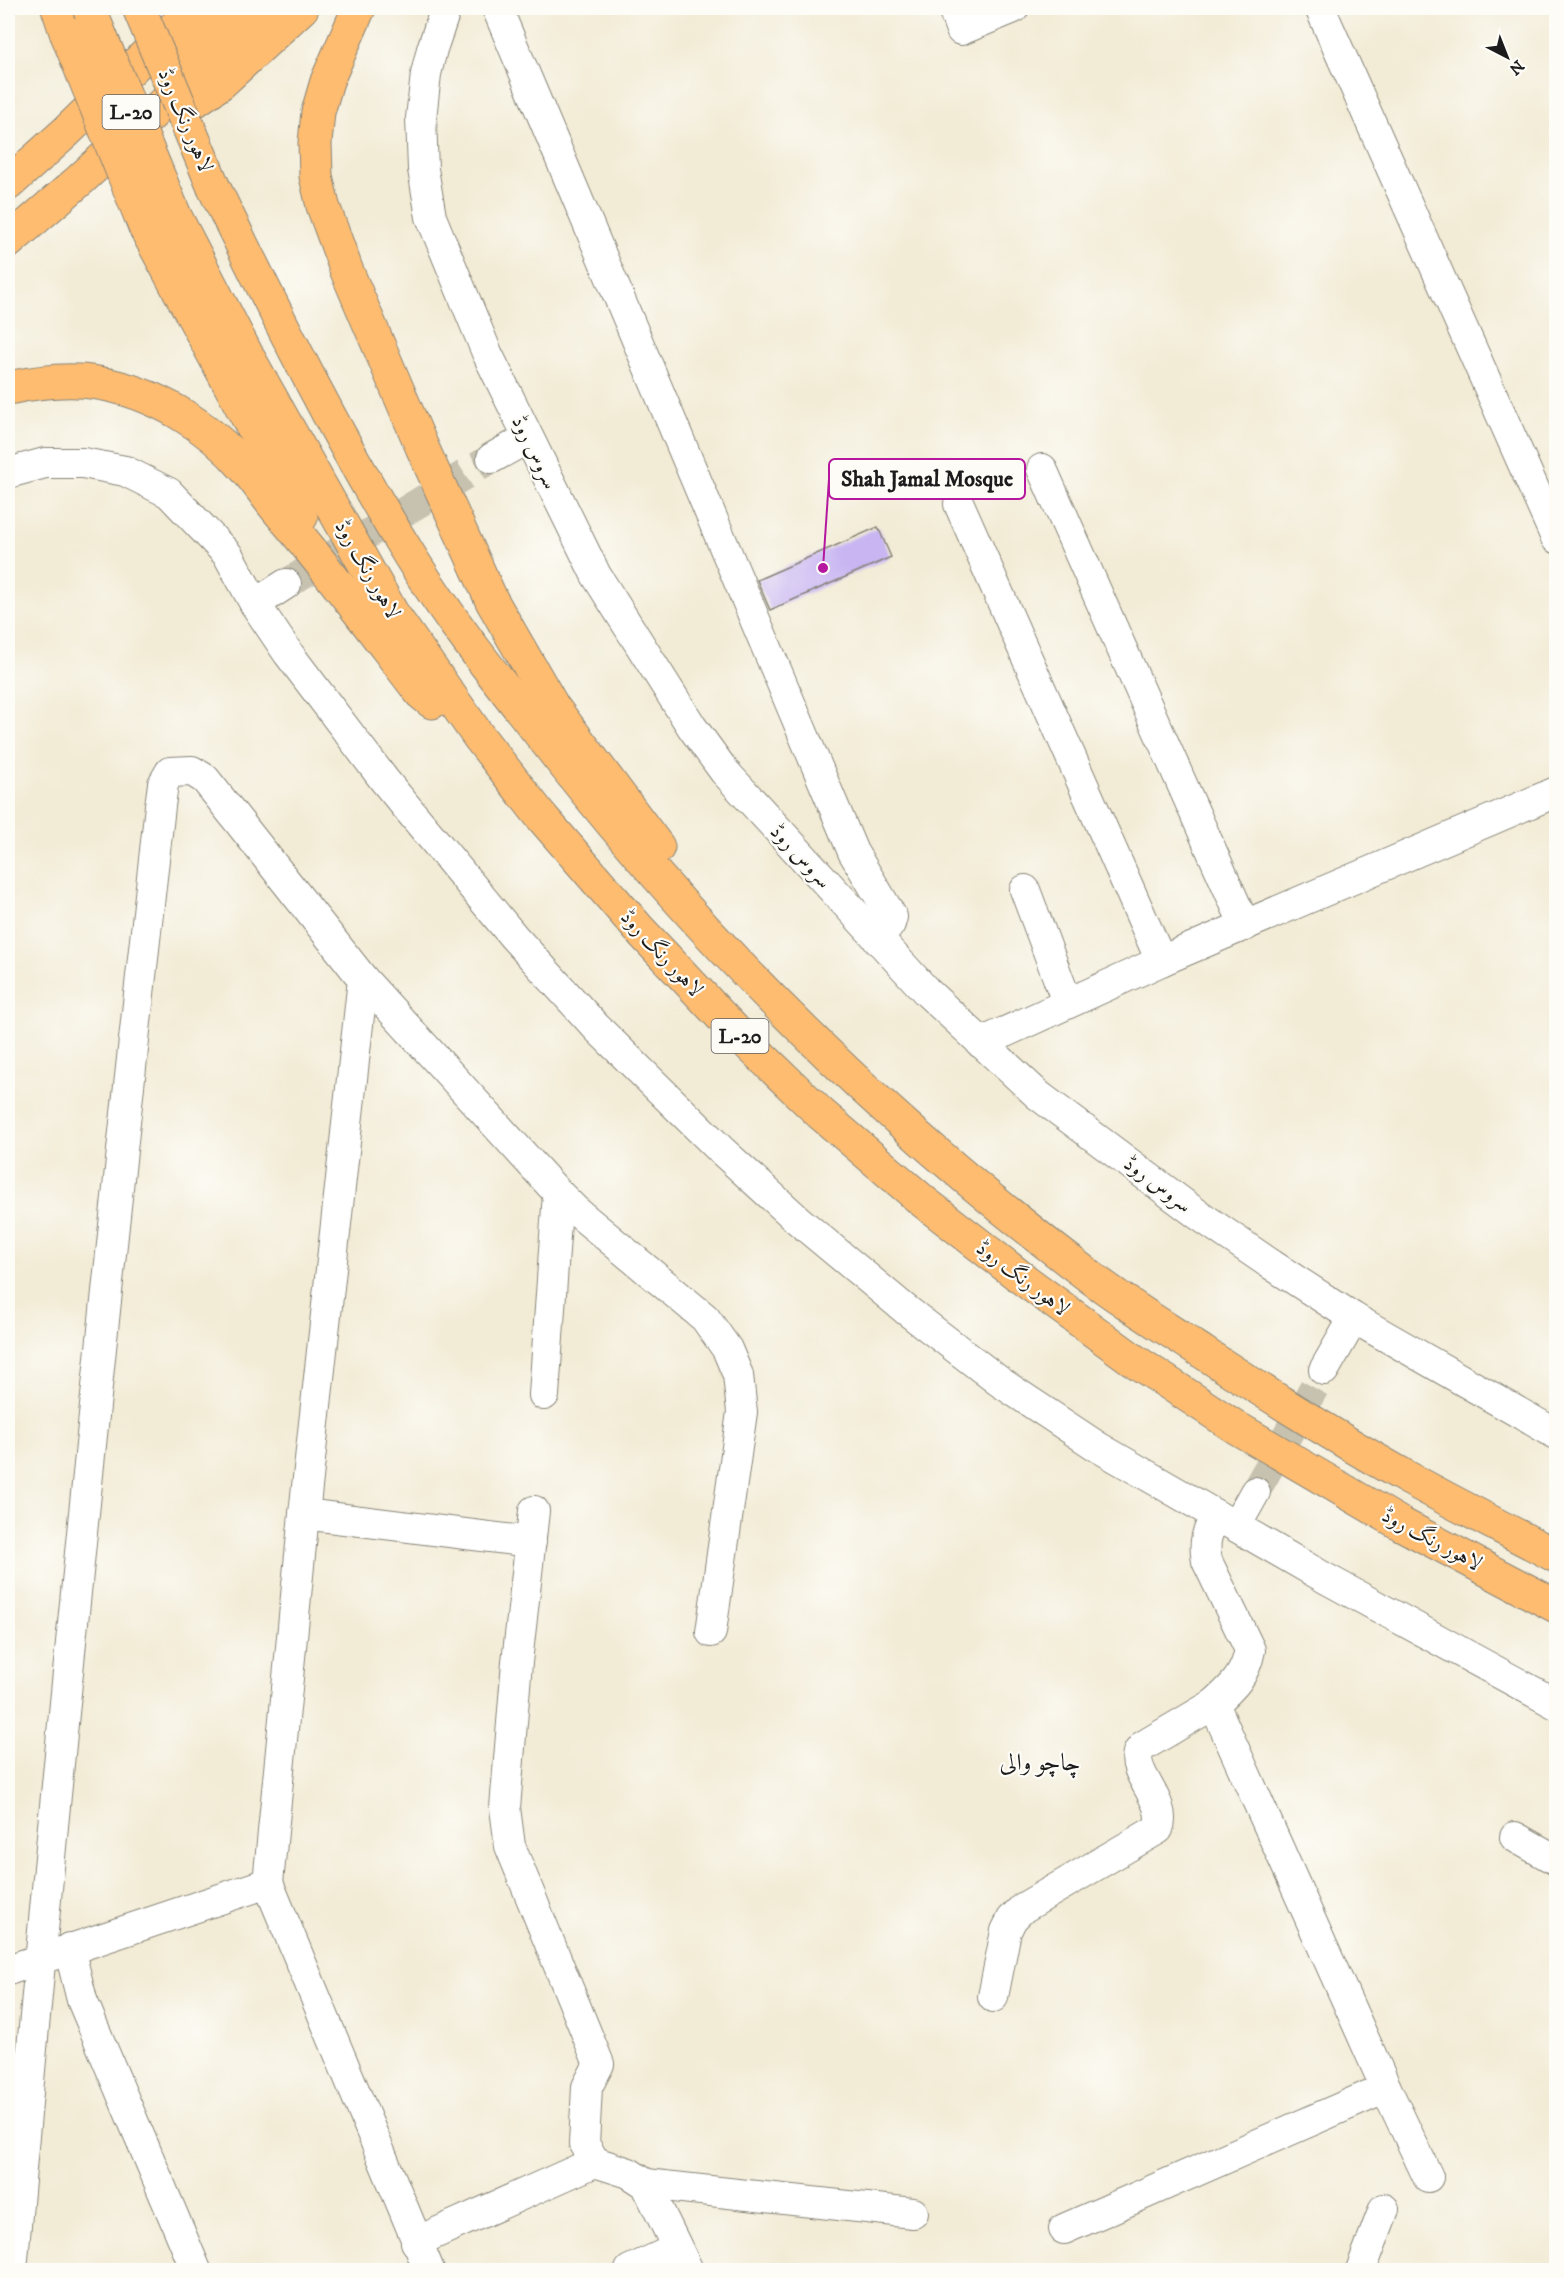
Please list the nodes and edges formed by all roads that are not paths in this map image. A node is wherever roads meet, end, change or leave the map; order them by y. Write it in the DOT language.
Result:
graph roads {
  1 [pos="89,8"];
  2 [pos="139,8"];
  3 [pos="194,8"];
  4 [pos="228,8"];
  5 [pos="267,8"];
  6 [pos="302,8"];
  7 [pos="341,8"];
  8 [pos="359,8"];
  9 [pos="370,8"];
  10 [pos="446,8"];
  11 [pos="497,8"];
  12 [pos="953,8"];
  13 [pos="1014,8"];
  14 [pos="1320,8"];
  15 [pos="62,20"];
  16 [pos="327,81"];
  17 [pos="65,133"];
  18 [pos="80,180"];
  19 [pos="8,184"];
  20 [pos="160,221"];
  21 [pos="8,242"];
  22 [pos="8,388"];
  23 [pos="528,438"];
  24 [pos="492,458"];
  25 [pos="1042,469"];
  26 [pos="8,473"];
  27 [pos="959,504"];
  28 [pos="1555,528"];
  29 [pos="320,560"];
  30 [pos="286,584"];
  31 [pos="255,604"];
  32 [pos="479,737"];
  33 [pos="1557,792"];
  34 [pos="1025,890"];
  35 [pos="1245,926"];
  36 [pos="878,940"];
  37 [pos="720,944"];
  38 [pos="1161,961"];
  39 [pos="363,979"];
  40 [pos="1067,1002"];
  41 [pos="981,1043"];
  42 [pos="558,1193"];
  43 [pos="1354,1318"];
  44 [pos="1324,1371"];
  45 [pos="544,1395"];
  46 [pos="1557,1434"];
  47 [pos="1255,1492"];
  48 [pos="534,1511"];
  49 [pos="304,1514"];
  50 [pos="1226,1521"];
  51 [pos="531,1542"];
  52 [pos="1557,1556"];
  53 [pos="1557,1606"];
  54 [pos="711,1632"];
  55 [pos="1214,1704"];
  56 [pos="1557,1704"];
  57 [pos="1515,1837"];
  58 [pos="1557,1860"];
  59 [pos="268,1883"];
  60 [pos="69,1948"];
  61 [pos="39,1960"];
  62 [pos="8,1970"];
  63 [pos="993,1997"];
  64 [pos="1386,2088"];
  65 [pos="595,2162"];
  66 [pos="1428,2177"];
  67 [pos="646,2184"];
  68 [pos="1384,2209"];
  69 [pos="913,2213"];
  70 [pos="1064,2229"];
  71 [pos="416,2241"];
  72 [pos="682,2260"];
  73 [pos="12,2271"];
  74 [pos="196,2271"];
  75 [pos="429,2271"];
  76 [pos="630,2271"];
  77 [pos="1361,2271"];
  1 -- 20 [label="main road, لاہور رنگ روڈ / L-20, bridge"];
  2 -- 37 [label="main road, لاہور رنگ روڈ / L-20, bridge"];
  3 -- 17 [label="main road"];
  4 -- 17 [label="main road"];
  5 -- 18 [label="main road"];
  6 -- 18 [label="main road"];
  7 -- 16 [label="main road"];
  8 -- 16 [label="main road"];
  9 -- 16 [label="main road"];
  10 -- 23 [label="street, سروس روڈ"];
  11 -- 36 [label="street"];
  12 -- 13 [label="street"];
  14 -- 28 [label="street"];
  15 -- 20 [label="main road, bridge"];
  16 -- 37 [label="main road"];
  17 -- 19 [label="main road"];
  18 -- 21 [label="main road"];
  20 -- 29 [label="main road"];
  20 -- 32 [label="main road, لاہور رنگ روڈ / L-20"];
  22 -- 29 [label="main road"];
  23 -- 24 [label="street"];
  23 -- 36 [label="street, سروس روڈ"];
  25 -- 35 [label="street"];
  26 -- 31 [label="street"];
  27 -- 38 [label="street"];
  29 -- 32 [label="main road"];
  30 -- 31 [label="street"];
  31 -- 50 [label="street"];
  32 -- 53 [label="main road, لاہور رنگ روڈ / L-20"];
  33 -- 35 [label="street"];
  34 -- 40 [label="street"];
  35 -- 38 [label="street"];
  36 -- 41 [label="street, سروس روڈ"];
  37 -- 52 [label="main road, لاہور رنگ روڈ / L-20"];
  38 -- 40 [label="street"];
  39 -- 42 [label="street"];
  39 -- 49 [label="street"];
  39 -- 61 [label="street"];
  40 -- 41 [label="street"];
  41 -- 43 [label="street, سروس روڈ"];
  42 -- 45 [label="street"];
  42 -- 54 [label="street"];
  43 -- 44 [label="street"];
  43 -- 46 [label="street, سروس روڈ"];
  47 -- 50 [label="street"];
  48 -- 51 [label="street"];
  49 -- 51 [label="street"];
  49 -- 59 [label="street"];
  50 -- 55 [label="street"];
  50 -- 56 [label="street"];
  51 -- 65 [label="street"];
  55 -- 63 [label="street"];
  55 -- 64 [label="street"];
  57 -- 58 [label="street"];
  59 -- 60 [label="street"];
  59 -- 71 [label="street"];
  60 -- 61 [label="street"];
  60 -- 74 [label="street"];
  61 -- 62 [label="street"];
  61 -- 73 [label="street"];
  64 -- 66 [label="street"];
  64 -- 70 [label="street"];
  65 -- 67 [label="street"];
  65 -- 71 [label="street"];
  67 -- 69 [label="street"];
  67 -- 72 [label="street"];
  68 -- 77 [label="street"];
  71 -- 75 [label="street"];
  72 -- 76 [label="street"];
}
